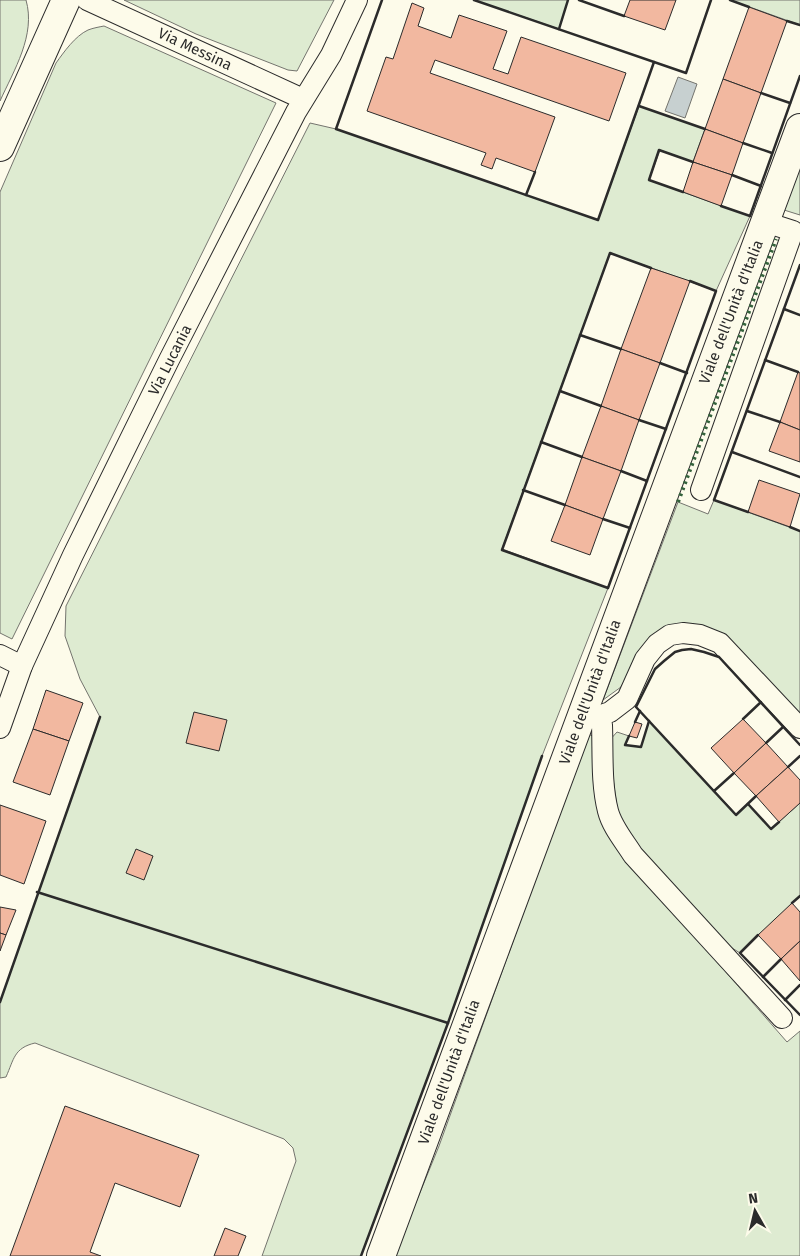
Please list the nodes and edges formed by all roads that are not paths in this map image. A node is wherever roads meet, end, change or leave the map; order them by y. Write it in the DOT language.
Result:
graph roads {
  1 [pos="66,0"];
  2 [pos="87,0"];
  3 [pos="357,0"];
  4 [pos="303,99"];
  5 [pos="800,128"];
  6 [pos="0,147"];
  7 [pos="765,222"];
  8 [pos="701,490"];
  9 [pos="0,655"];
  10 [pos="22,666"];
  11 [pos="589,716"];
  12 [pos="0,728"];
  13 [pos="800,728"];
  14 [pos="782,1018"];
  15 [pos="381,1256"];
  1 -- 6 [label="street"];
  2 -- 4 [label="street, Via Messina"];
  3 -- 4 [label="street, Via Lucania"];
  4 -- 10 [label="street, Via Lucania"];
  5 -- 7 [label="street, Viale dell'Unità d'Italia"];
  7 -- 8 [label="street"];
  7 -- 11 [label="street, Viale dell'Unità d'Italia"];
  9 -- 10 [label="street"];
  10 -- 12 [label="street, Via Lucania"];
  11 -- 13 [label="street"];
  11 -- 14 [label="street"];
  11 -- 15 [label="street, Viale dell'Unità d'Italia"];
}
